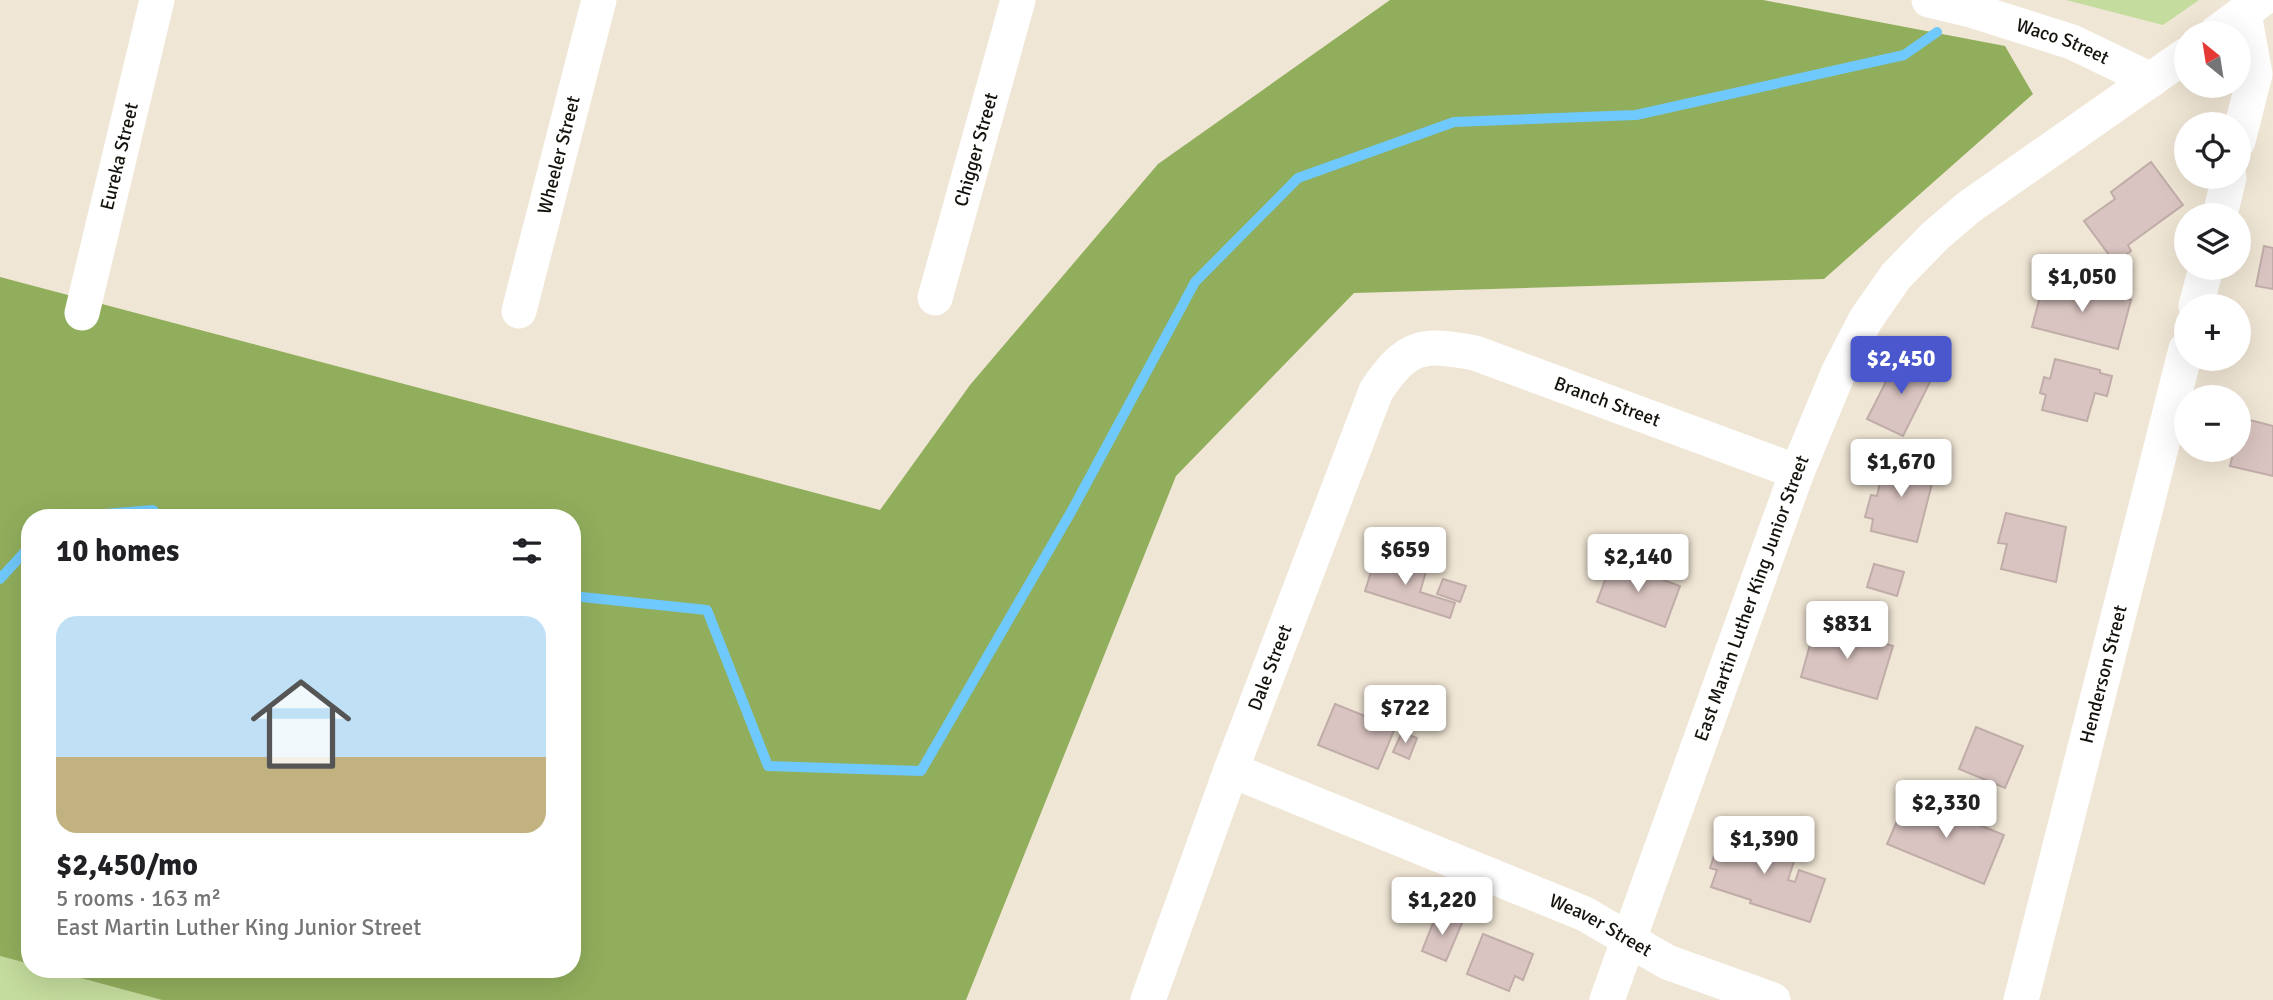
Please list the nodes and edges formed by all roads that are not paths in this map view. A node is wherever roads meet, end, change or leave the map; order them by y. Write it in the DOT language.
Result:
graph roads {
  1 [pos="156,0"];
  2 [pos="599,0"];
  3 [pos="1018,0"];
  4 [pos="1929,0"];
  5 [pos="2252,6"];
  6 [pos="2232,21"];
  7 [pos="2174,64"];
  8 [pos="2151,80"];
  9 [pos="2245,112"];
  10 [pos="935,299"];
  11 [pos="519,310"];
  12 [pos="82,313"];
  13 [pos="1414,351"];
  14 [pos="2180,371"];
  15 [pos="1797,472"];
  16 [pos="1231,770"];
  17 [pos="1628,940"];
  18 [pos="1147,1000"];
  19 [pos="1607,1000"];
  20 [pos="1773,1000"];
  21 [pos="2021,1000"];
  1 -- 12 [label="street, Eureka Street"];
  2 -- 11 [label="street, Wheeler Street"];
  3 -- 10 [label="street, Chigger Street"];
  4 -- 8 [label="street, Waco Street"];
  5 -- 6 [label="street"];
  5 -- 9 [label="street"];
  7 -- 8 [label="street, East Martin Luther King Junior Street"];
  8 -- 15 [label="street, East Martin Luther King Junior Street"];
  13 -- 15 [label="street, Branch Street"];
  13 -- 16 [label="street, Dale Street"];
  14 -- 21 [label="street, Henderson Street"];
  15 -- 17 [label="street, East Martin Luther King Junior Street"];
  16 -- 17 [label="street, Weaver Street"];
  16 -- 18 [label="street, Dale Street"];
  17 -- 19 [label="street, East Martin Luther King Junior Street"];
  17 -- 20 [label="street, Weaver Street"];
}
